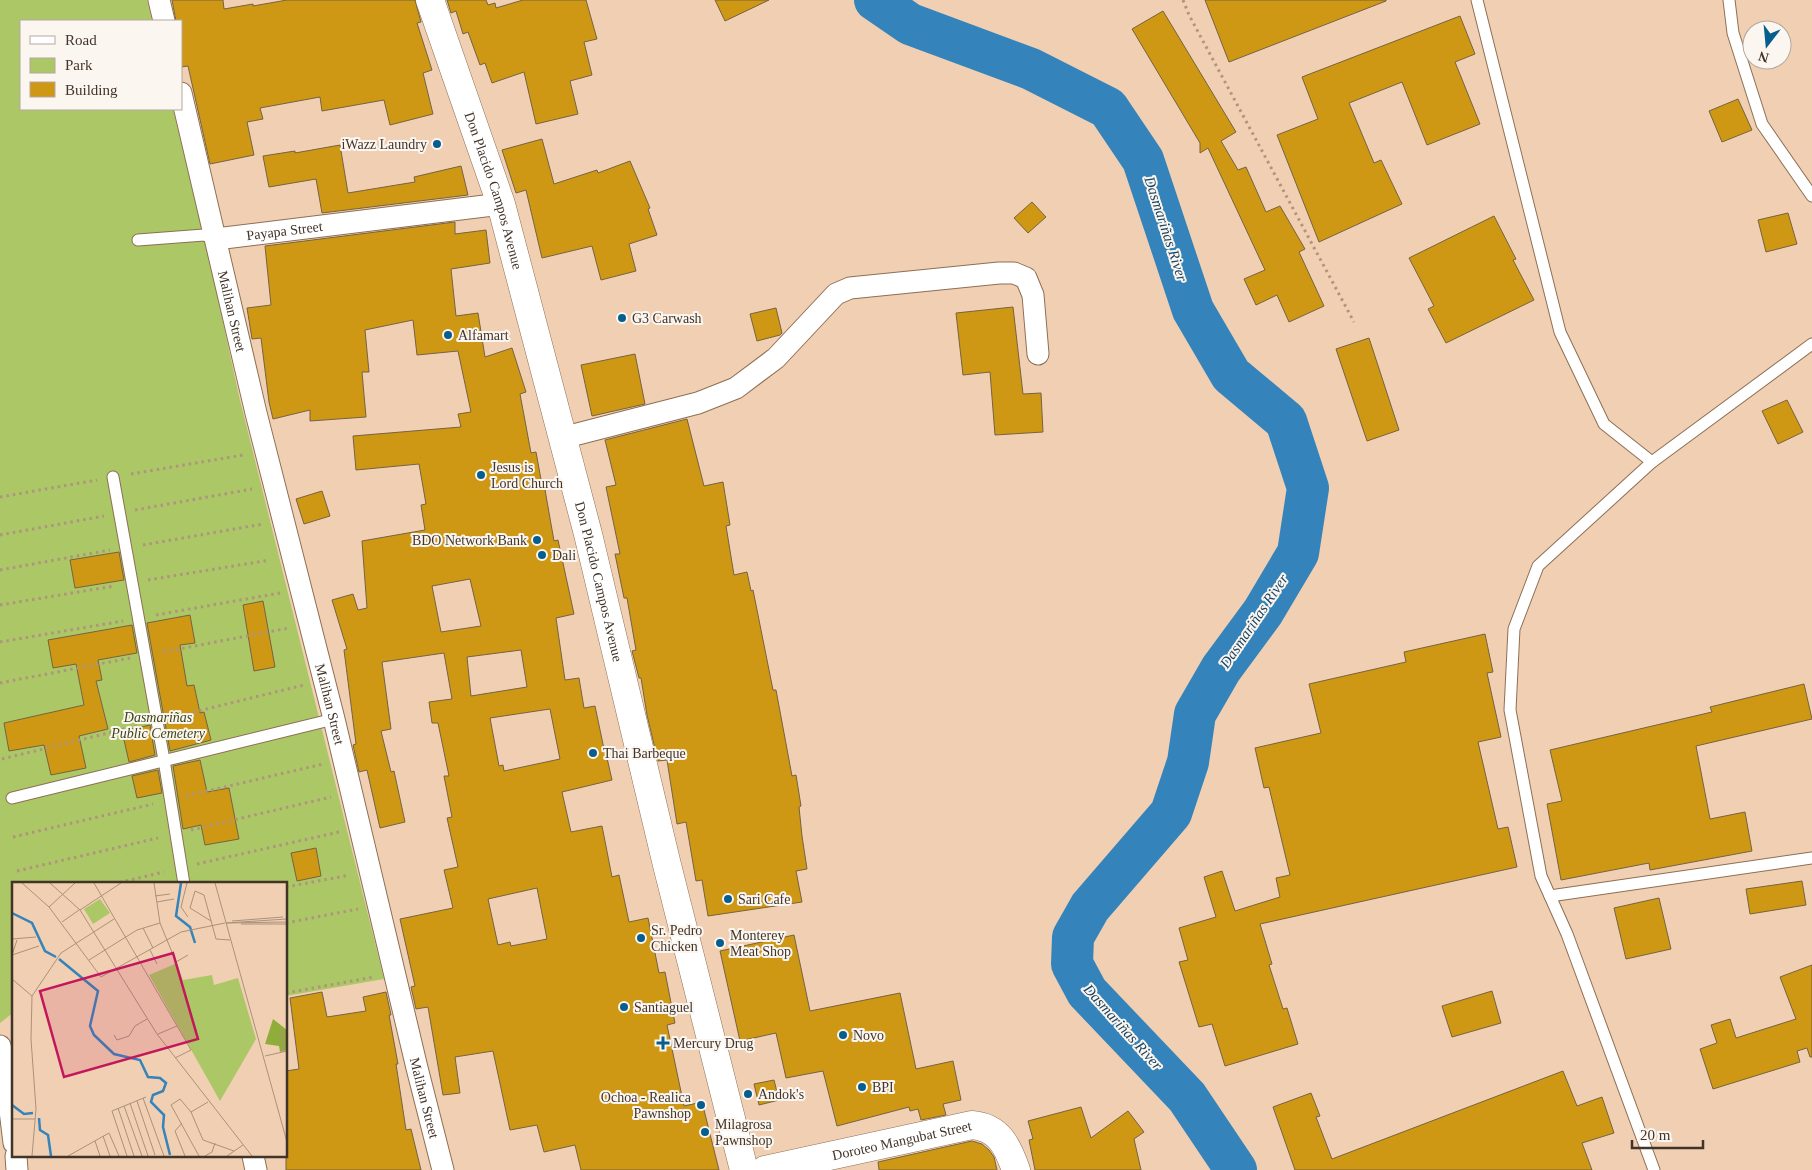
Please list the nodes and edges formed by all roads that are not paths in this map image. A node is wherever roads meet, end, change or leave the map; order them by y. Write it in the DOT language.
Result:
graph roads {
  1 [pos="159,0"];
  2 [pos="430,0"];
  3 [pos="1477,0"];
  4 [pos="1729,0"];
  5 [pos="164,20"];
  6 [pos="182,97"];
  7 [pos="1812,196"];
  8 [pos="501,204"];
  9 [pos="216,239"];
  10 [pos="138,240"];
  11 [pos="1812,344"];
  12 [pos="1038,354"];
  13 [pos="562,438"];
  14 [pos="1652,462"];
  15 [pos="113,477"];
  16 [pos="334,719"];
  17 [pos="164,760"];
  18 [pos="12,798"];
  19 [pos="1812,858"];
  20 [pos="184,882"];
  21 [pos="1550,896"];
  22 [pos="0,1046"];
  23 [pos="12,1127"];
  24 [pos="443,1170"];
  25 [pos="744,1170"];
  26 [pos="765,1170"];
  27 [pos="1016,1170"];
  28 [pos="1654,1170"];
  1 -- 5 [label="street"];
  2 -- 8 [label="main road, Don Placido Campos Avenue"];
  3 -- 14 [label="lane"];
  4 -- 7 [label="lane"];
  6 -- 9 [label="street"];
  8 -- 9 [label="street, Payapa Street"];
  8 -- 13 [label="main road, Don Placido Campos Avenue"];
  9 -- 10 [label="lane"];
  9 -- 16 [label="street, Malihan Street"];
  11 -- 14 [label="lane"];
  12 -- 13 [label="street"];
  13 -- 25 [label="main road, Don Placido Campos Avenue"];
  14 -- 21 [label="lane"];
  15 -- 17 [label="lane"];
  16 -- 17 [label="lane"];
  16 -- 24 [label="street, Malihan Street"];
  17 -- 18 [label="lane"];
  17 -- 20 [label="lane"];
  19 -- 21 [label="lane"];
  21 -- 28 [label="lane"];
  22 -- 23 [label="street"];
  26 -- 27 [label="main road, Doroteo Mangubat Street"];
}
